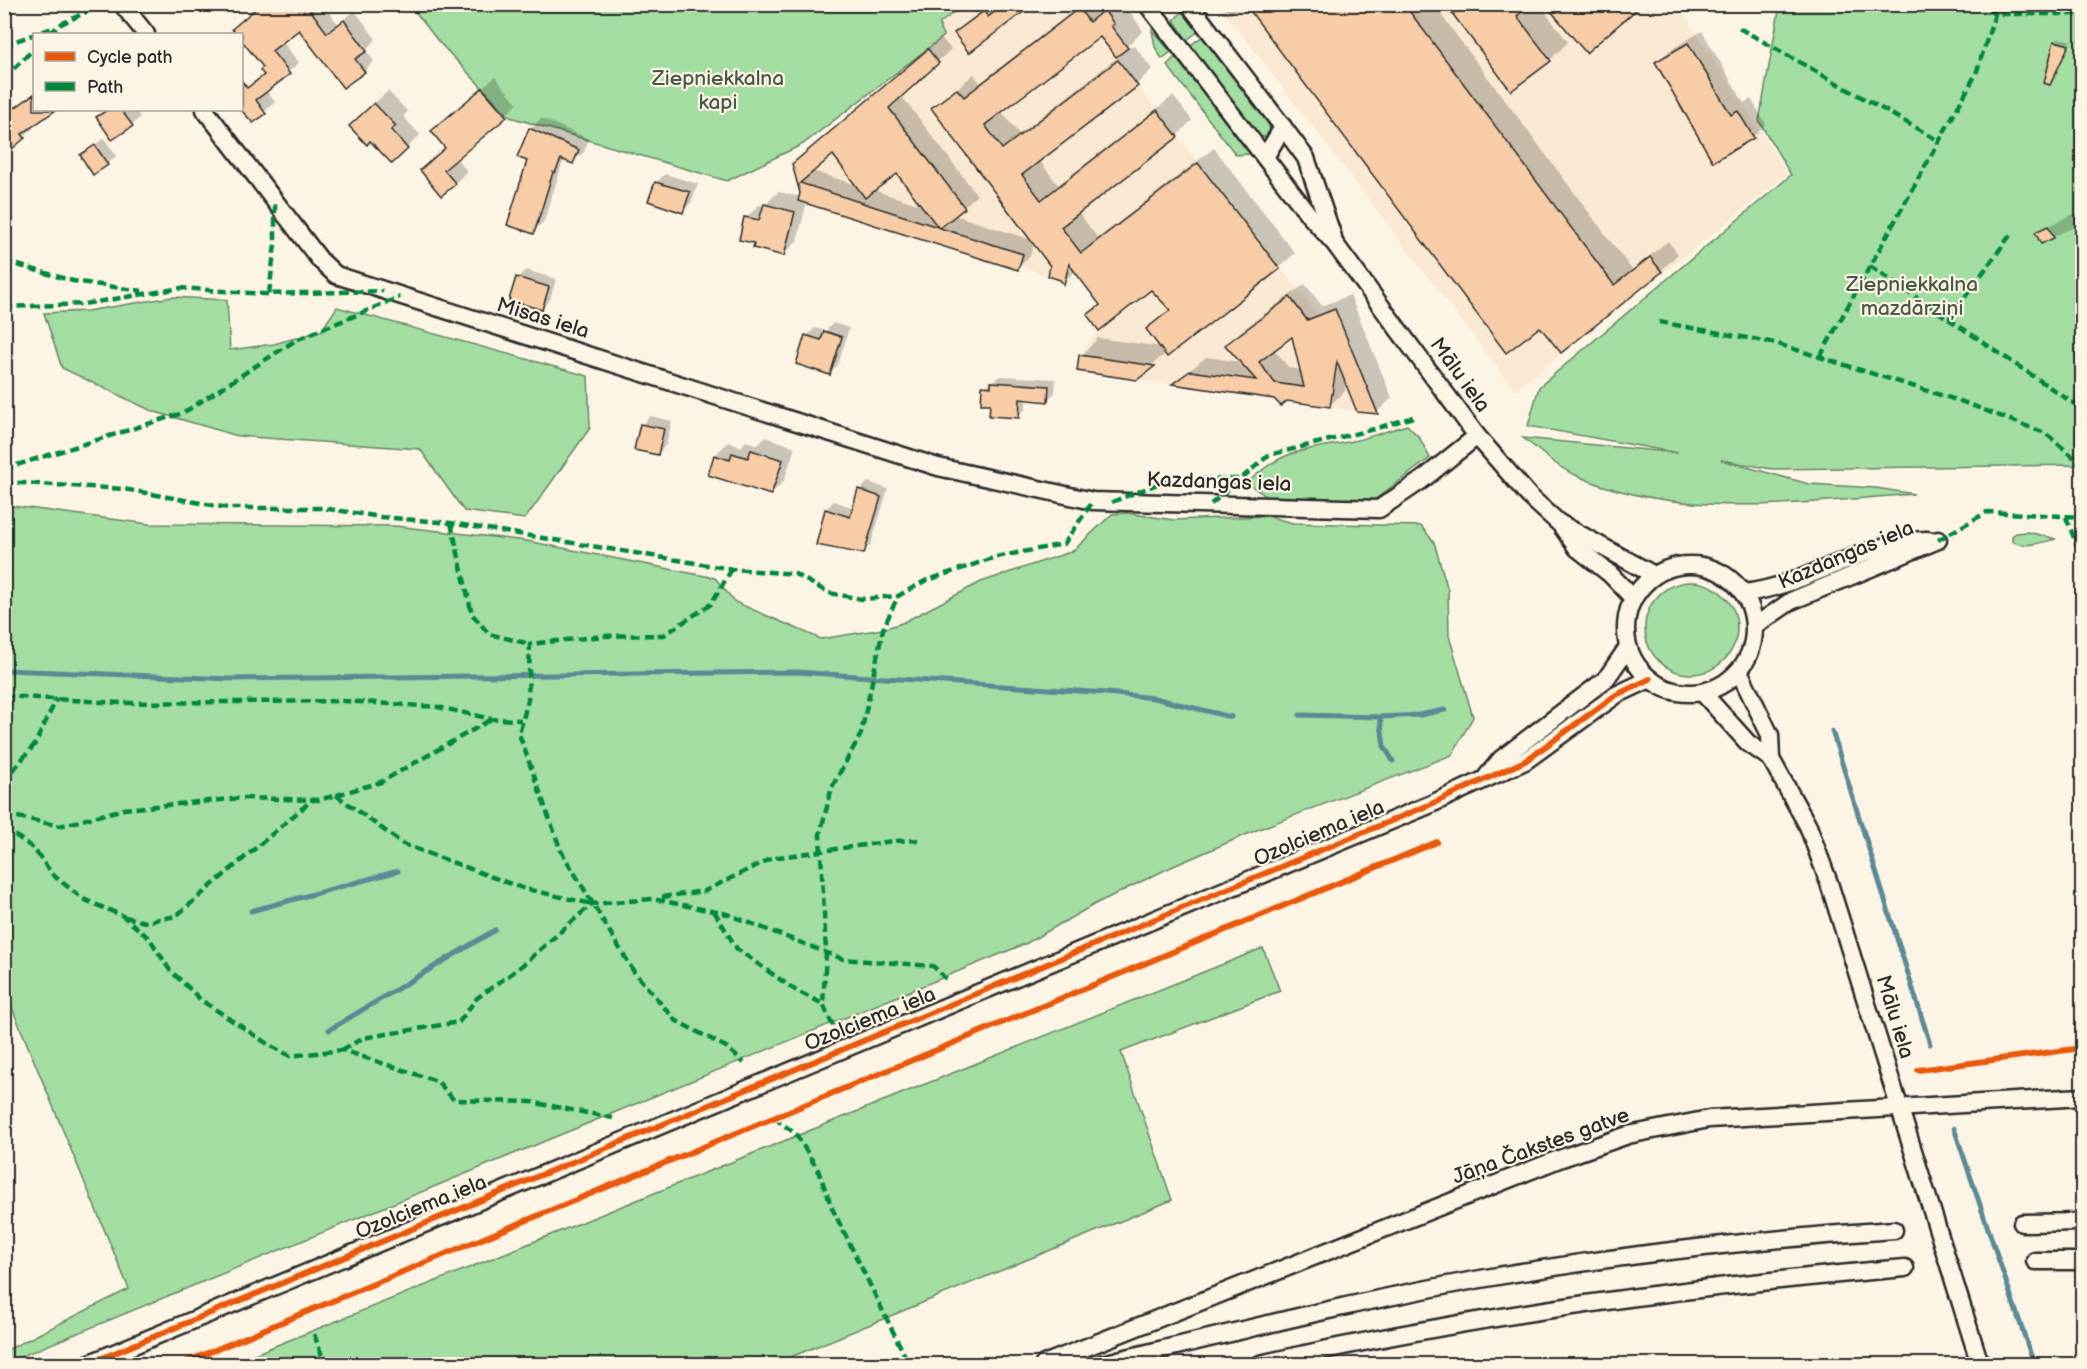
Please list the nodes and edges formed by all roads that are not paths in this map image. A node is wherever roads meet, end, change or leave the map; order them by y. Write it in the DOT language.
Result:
graph roads {
  1 [pos="122,4"];
  2 [pos="1189,4"];
  3 [pos="1150,6"];
  4 [pos="145,33"];
  5 [pos="205,111"];
  6 [pos="1283,127"];
  7 [pos="1265,157"];
  8 [pos="1335,244"];
  9 [pos="1478,436"];
  10 [pos="938,467"];
  11 [pos="1560,524"];
  12 [pos="1654,575"];
  13 [pos="1744,593"];
  14 [pos="1633,598"];
  15 [pos="1755,626"];
  16 [pos="1628,647"];
  17 [pos="1739,671"];
  18 [pos="1650,679"];
  19 [pos="1702,692"];
  20 [pos="1771,759"];
  21 [pos="1485,779"];
  22 [pos="2082,1097"];
  23 [pos="1900,1108"];
  24 [pos="2082,1222"];
  25 [pos="2022,1224"];
  26 [pos="1894,1230"];
  27 [pos="2035,1261"];
  28 [pos="2082,1261"];
  29 [pos="1905,1268"];
  30 [pos="88,1365"];
  31 [pos="1044,1365"];
  32 [pos="1101,1365"];
  33 [pos="1260,1365"];
  34 [pos="1980,1365"];
  1 -- 4 [label="street"];
  2 -- 6 [label="street, Mālu iela"];
  3 -- 7 [label="street, Mālu iela"];
  5 -- 10 [label="street, Misas iela"];
  6 -- 7 [label="street"];
  6 -- 8 [label="street, Mālu iela"];
  7 -- 8 [label="street, Mālu iela"];
  8 -- 9 [label="street, Mālu iela"];
  9 -- 10 [label="street, Kazdangas iela"];
  9 -- 11 [label="street, Mālu iela"];
  11 -- 12 [label="street, Mālu iela"];
  11 -- 14 [label="street, Mālu iela"];
  12 -- 13 [label="street"];
  12 -- 14 [label="street"];
  13 -- 15 [label="street"];
  13 -- 15 [label="street, Kazdangas iela"];
  14 -- 16 [label="street"];
  15 -- 17 [label="street"];
  16 -- 18 [label="street"];
  16 -- 21 [label="street, Ozolciema iela"];
  17 -- 19 [label="street"];
  17 -- 20 [label="street, Mālu iela"];
  18 -- 19 [label="street"];
  18 -- 21 [label="street, Ozolciema iela"];
  19 -- 20 [label="street, Mālu iela"];
  20 -- 23 [label="street, Mālu iela"];
  21 -- 30 [label="street, Ozolciema iela"];
  22 -- 23 [label="street, Jāņa Čakstes gatve"];
  23 -- 31 [label="street, Jāņa Čakstes gatve"];
  23 -- 34 [label="street, Mālu iela"];
  24 -- 25 [label="street"];
  26 -- 32 [label="street"];
  27 -- 28 [label="street"];
  29 -- 33 [label="street"];
}
